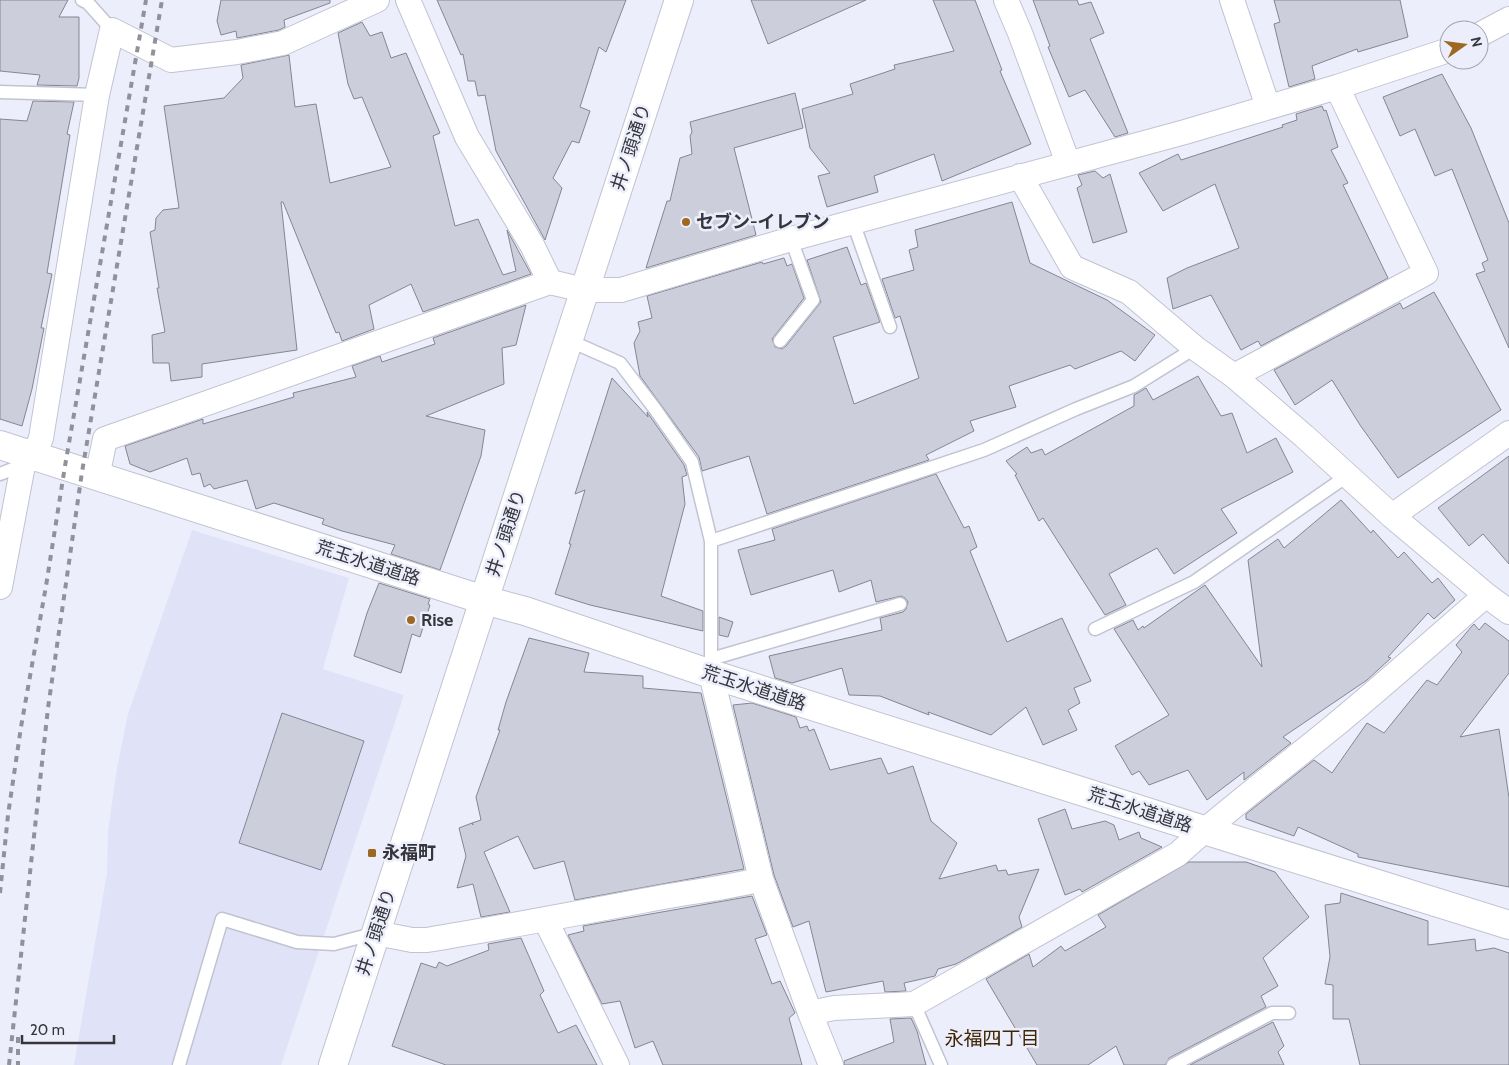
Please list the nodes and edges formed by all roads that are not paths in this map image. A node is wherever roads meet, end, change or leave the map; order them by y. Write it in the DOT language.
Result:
graph roads {
  1 [pos="82,0"];
  2 [pos="377,0"];
  3 [pos="408,0"];
  4 [pos="679,0"];
  5 [pos="1006,0"];
  6 [pos="1232,0"];
  7 [pos="1509,19"];
  8 [pos="112,30"];
  9 [pos="1489,30"];
  10 [pos="1439,53"];
  11 [pos="1337,87"];
  12 [pos="0,92"];
  13 [pos="97,95"];
  14 [pos="1268,107"];
  15 [pos="1068,163"];
  16 [pos="1020,176"];
  17 [pos="852,222"];
  18 [pos="791,239"];
  19 [pos="550,282"];
  20 [pos="584,290"];
  21 [pos="890,327"];
  22 [pos="568,340"];
  23 [pos="780,341"];
  24 [pos="1195,348"];
  25 [pos="1234,376"];
  26 [pos="1509,433"];
  27 [pos="0,445"];
  28 [pos="28,461"];
  29 [pos="0,474"];
  30 [pos="1347,476"];
  31 [pos="96,477"];
  32 [pos="1392,516"];
  33 [pos="711,541"];
  34 [pos="0,586"];
  35 [pos="1486,595"];
  36 [pos="484,600"];
  37 [pos="900,604"];
  38 [pos="1509,612"];
  39 [pos="1095,629"];
  40 [pos="711,666"];
  41 [pos="1204,830"];
  42 [pos="760,879"];
  43 [pos="546,921"];
  44 [pos="1509,925"];
  45 [pos="376,933"];
  46 [pos="914,1004"];
  47 [pos="810,1013"];
  48 [pos="1289,1013"];
  49 [pos="179,1065"];
  50 [pos="333,1065"];
  51 [pos="617,1065"];
  52 [pos="831,1065"];
  53 [pos="941,1065"];
  54 [pos="1173,1065"];
  1 -- 8 [label="lane"];
  2 -- 8 [label="street"];
  3 -- 19 [label="street"];
  4 -- 20 [label="main road, 井ノ頭通り"];
  5 -- 15 [label="street"];
  6 -- 14 [label="street"];
  7 -- 9 [label="street"];
  8 -- 13 [label="street"];
  10 -- 11 [label="street"];
  11 -- 14 [label="street"];
  11 -- 25 [label="street"];
  12 -- 13 [label="lane"];
  13 -- 28 [label="street"];
  14 -- 15 [label="street"];
  15 -- 16 [label="street"];
  16 -- 17 [label="street"];
  16 -- 24 [label="street"];
  17 -- 18 [label="street"];
  17 -- 21 [label="lane"];
  18 -- 20 [label="street"];
  18 -- 23 [label="lane"];
  19 -- 20 [label="street"];
  19 -- 31 [label="street"];
  20 -- 22 [label="main road, 井ノ頭通り"];
  22 -- 33 [label="lane"];
  22 -- 36 [label="main road, 井ノ頭通り"];
  24 -- 25 [label="street"];
  24 -- 33 [label="lane"];
  25 -- 30 [label="street"];
  26 -- 32 [label="street"];
  27 -- 28 [label="main road, 荒玉水道道路"];
  28 -- 29 [label="lane"];
  28 -- 31 [label="main road, 荒玉水道道路"];
  28 -- 34 [label="street"];
  30 -- 32 [label="street"];
  30 -- 39 [label="lane"];
  31 -- 36 [label="main road, 荒玉水道道路"];
  32 -- 35 [label="street"];
  33 -- 40 [label="lane"];
  35 -- 38 [label="street"];
  35 -- 41 [label="street"];
  36 -- 40 [label="main road, 荒玉水道道路"];
  36 -- 45 [label="main road, 井ノ頭通り"];
  37 -- 40 [label="lane"];
  40 -- 41 [label="main road, 荒玉水道道路"];
  40 -- 42 [label="street"];
  41 -- 44 [label="main road, 荒玉水道道路"];
  41 -- 46 [label="street"];
  42 -- 43 [label="street"];
  42 -- 47 [label="street"];
  43 -- 45 [label="street"];
  43 -- 51 [label="street"];
  45 -- 49 [label="lane"];
  45 -- 50 [label="main road, 井ノ頭通り"];
  46 -- 47 [label="street"];
  46 -- 53 [label="lane"];
  47 -- 52 [label="street"];
  48 -- 54 [label="lane"];
}
